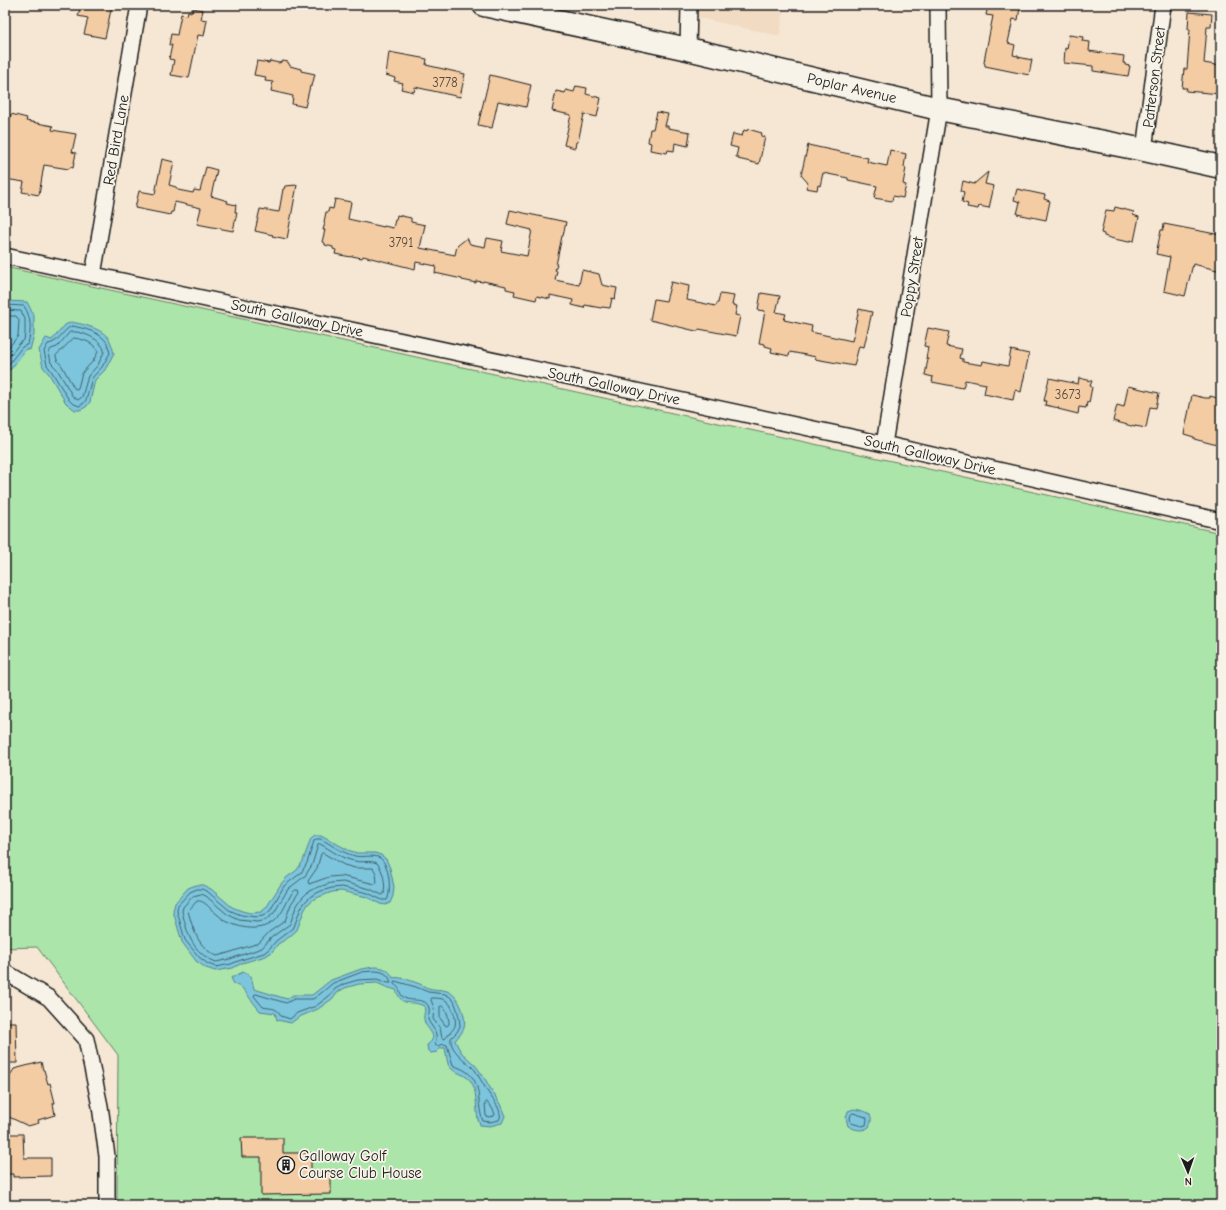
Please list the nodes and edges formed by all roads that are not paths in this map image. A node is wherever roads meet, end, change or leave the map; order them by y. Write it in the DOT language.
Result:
graph roads {
  1 [pos="139,5"];
  2 [pos="484,5"];
  3 [pos="689,5"];
  4 [pos="938,5"];
  5 [pos="1163,5"];
  6 [pos="688,49"];
  7 [pos="939,109"];
  8 [pos="1144,150"];
  9 [pos="1221,167"];
  10 [pos="5,256"];
  11 [pos="93,275"];
  12 [pos="884,444"];
  13 [pos="1221,522"];
  14 [pos="5,972"];
  15 [pos="106,1205"];
  1 -- 11 [label="street, Red Bird Lane"];
  2 -- 6 [label="main road, Poplar Avenue"];
  3 -- 6 [label="street"];
  4 -- 7 [label="street, Poppy Street"];
  5 -- 8 [label="street, Patterson Street"];
  6 -- 7 [label="main road, Poplar Avenue"];
  7 -- 8 [label="main road, Poplar Avenue"];
  7 -- 12 [label="street, Poppy Street"];
  8 -- 9 [label="main road, Poplar Avenue"];
  10 -- 11 [label="street, South Galloway Drive"];
  11 -- 12 [label="street, South Galloway Drive"];
  12 -- 13 [label="street, South Galloway Drive"];
  14 -- 15 [label="street"];
}
